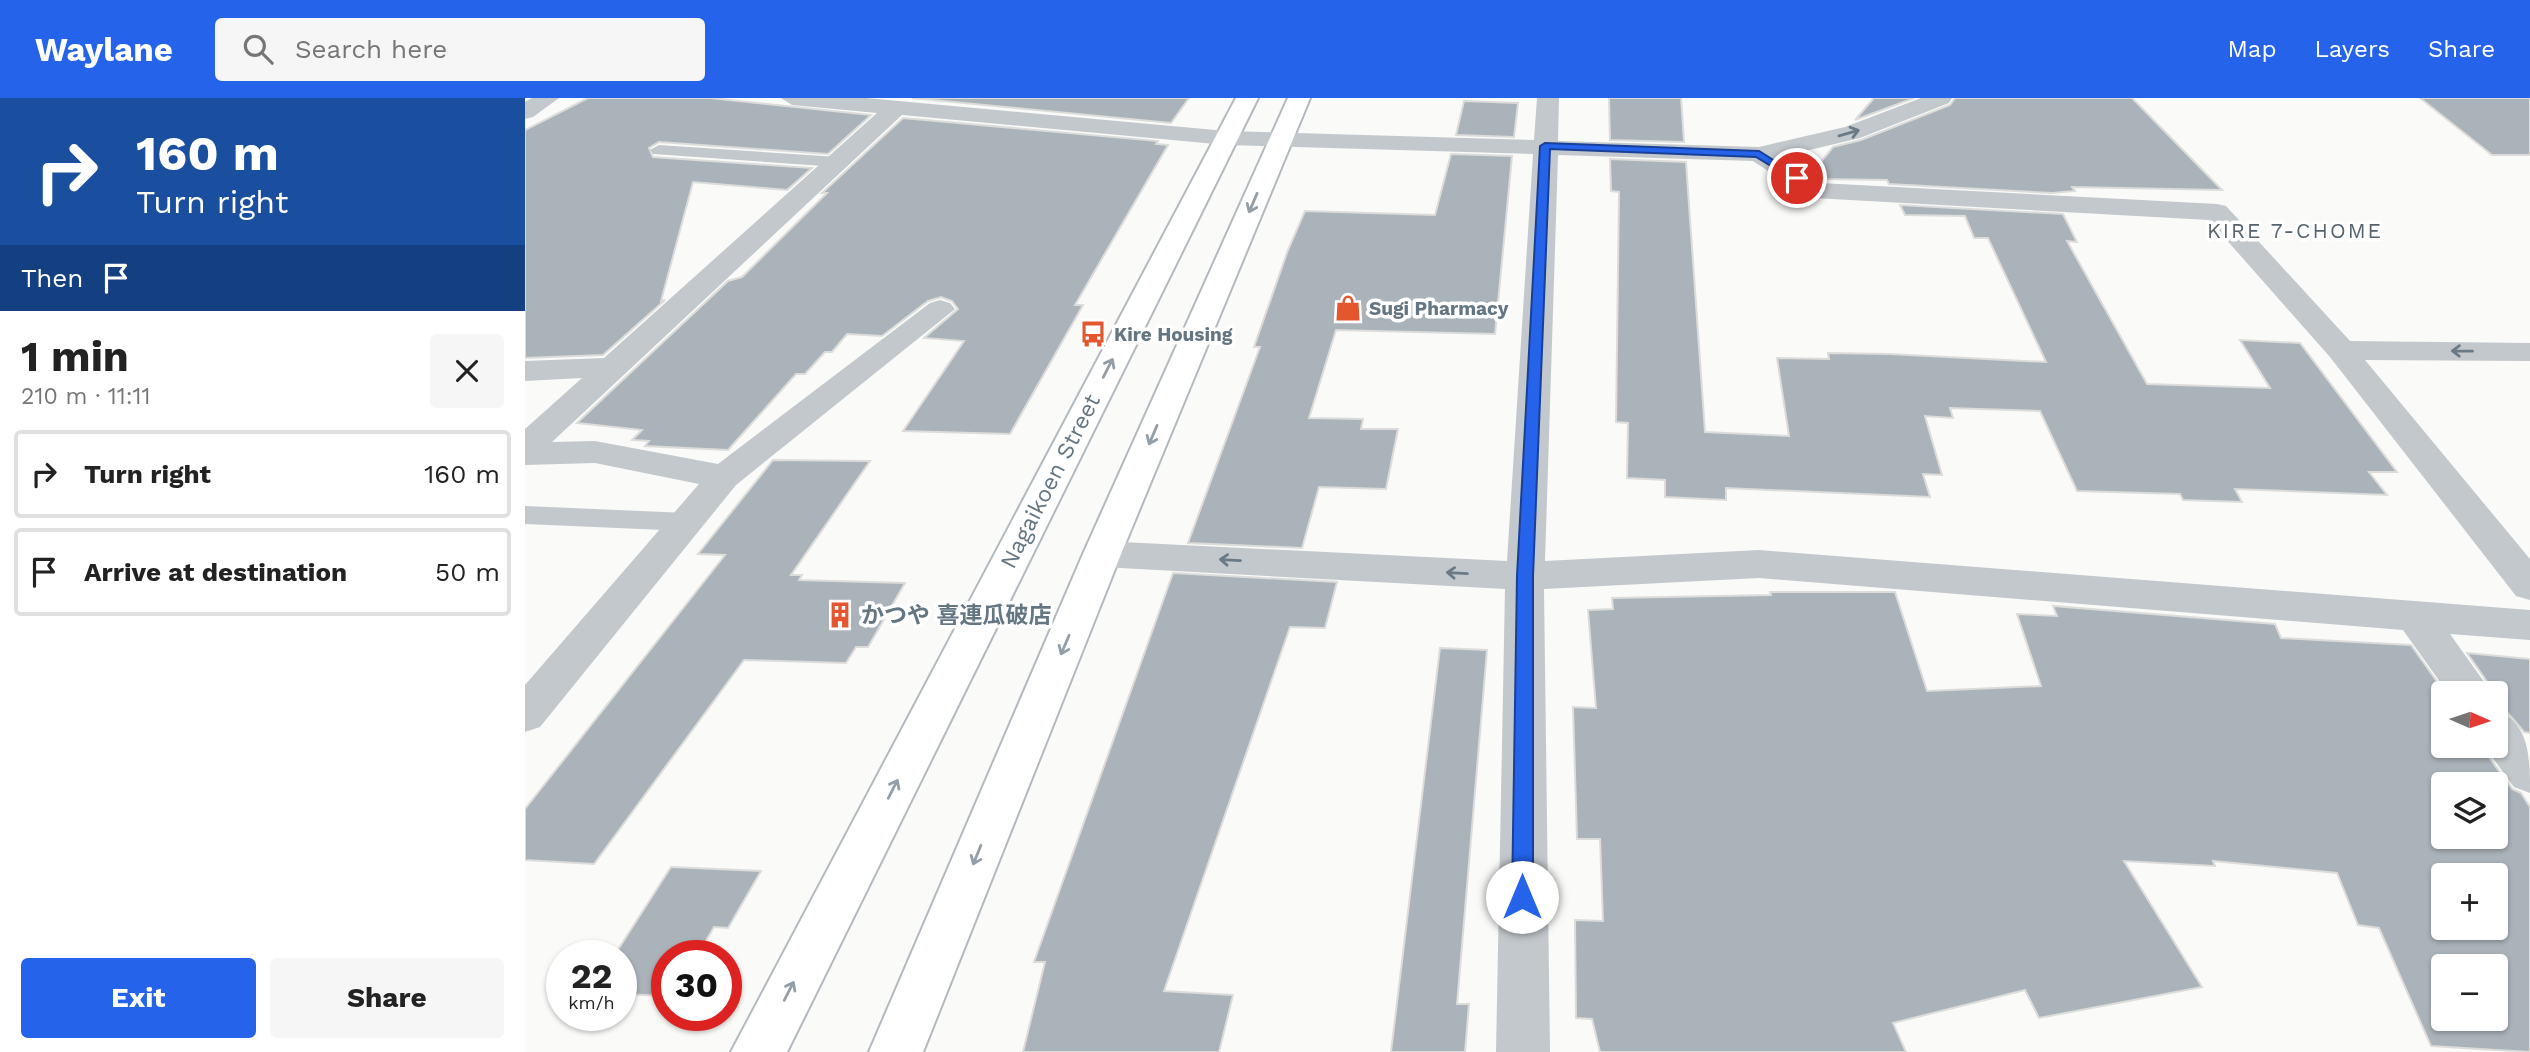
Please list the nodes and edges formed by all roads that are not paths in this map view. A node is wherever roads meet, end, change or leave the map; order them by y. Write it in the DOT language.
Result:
graph roads {
  1 [pos="548,98"];
  2 [pos="792,98"];
  3 [pos="1247,98"];
  4 [pos="1299,98"];
  5 [pos="1548,98"];
  6 [pos="1941,98"];
  7 [pos="897,108"];
  8 [pos="525,112"];
  9 [pos="1226,138"];
  10 [pos="1279,141"];
  11 [pos="1545,146"];
  12 [pos="659,150"];
  13 [pos="1759,154"];
  14 [pos="838,162"];
  15 [pos="940,309"];
  16 [pos="2341,350"];
  17 [pos="2530,352"];
  18 [pos="614,367"];
  19 [pos="525,371"];
  20 [pos="525,448"];
  21 [pos="525,454"];
  22 [pos="723,477"];
  23 [pos="525,515"];
  24 [pos="687,522"];
  25 [pos="1102,554"];
  26 [pos="1525,576"];
  27 [pos="2530,586"];
  28 [pos="2416,618"];
  29 [pos="2530,625"];
  30 [pos="2462,681"];
  31 [pos="525,715"];
  32 [pos="2508,744"];
  33 [pos="2530,774"];
  34 [pos="758,1052"];
  35 [pos="896,1052"];
  36 [pos="1523,1052"];
  1 -- 8 [label="street"];
  2 -- 7 [label="street"];
  3 -- 9 [label="main road, Nagaikoen Street"];
  4 -- 10 [label="main road"];
  5 -- 11 [label="street"];
  13 -- 6 [label="street, one-way"];
  7 -- 9 [label="street"];
  7 -- 14 [label="street"];
  9 -- 10 [label="street"];
  34 -- 9 [label="main road, Nagaikoen Street, one-way"];
  10 -- 11 [label="street"];
  10 -- 25 [label="main road, one-way"];
  11 -- 13 [label="street"];
  11 -- 26 [label="street"];
  12 -- 14 [label="lane"];
  13 -- 16 [label="street"];
  14 -- 18 [label="street"];
  15 -- 22 [label="street"];
  17 -- 16 [label="street, one-way"];
  16 -- 27 [label="street"];
  18 -- 19 [label="street"];
  18 -- 20 [label="street"];
  21 -- 22 [label="street"];
  22 -- 24 [label="street"];
  23 -- 24 [label="lane"];
  24 -- 31 [label="street"];
  26 -- 25 [label="street, one-way"];
  25 -- 35 [label="main road, one-way"];
  26 -- 28 [label="street"];
  26 -- 36 [label="street"];
  28 -- 29 [label="street"];
  28 -- 30 [label="street"];
  32 -- 33 [label="street"];
}
